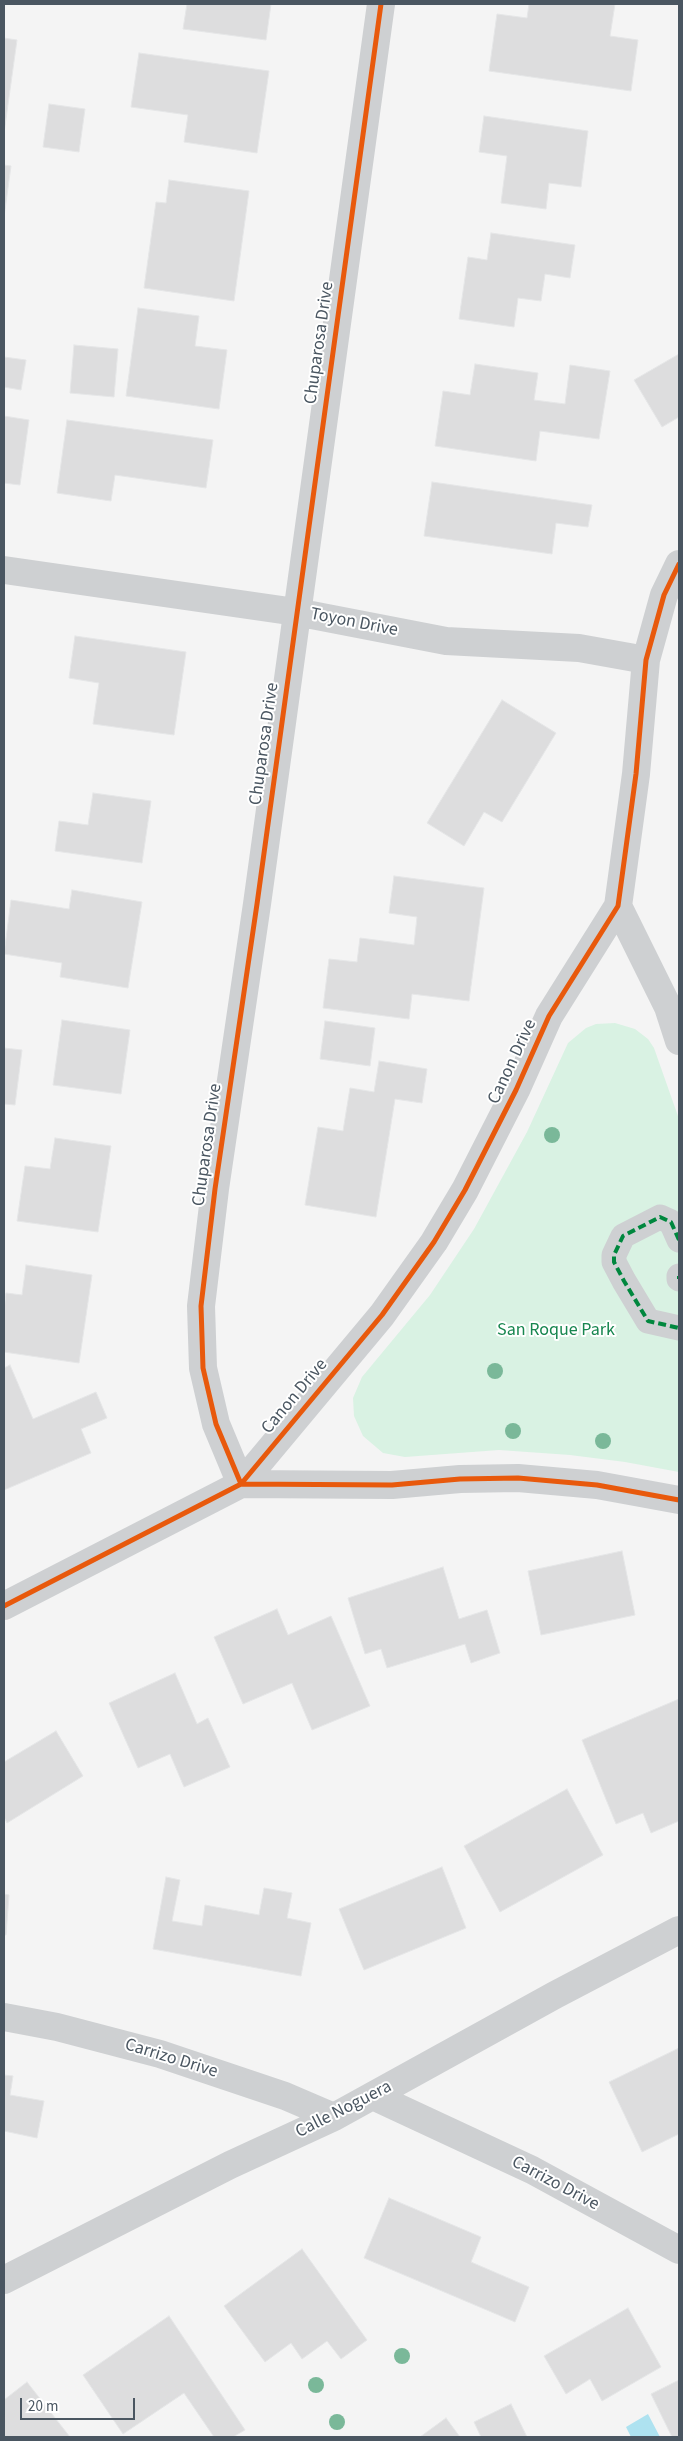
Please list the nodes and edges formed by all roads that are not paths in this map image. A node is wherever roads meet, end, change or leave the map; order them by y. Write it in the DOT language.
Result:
graph roads {
  1 [pos="381,4"];
  2 [pos="679,564"];
  3 [pos="4,570"];
  4 [pos="296,612"];
  5 [pos="646,660"];
  6 [pos="618,906"];
  7 [pos="679,1041"];
  8 [pos="679,1240"];
  9 [pos="679,1328"];
  10 [pos="241,1484"];
  11 [pos="679,1500"];
  12 [pos="4,1606"];
  13 [pos="679,1930"];
  14 [pos="4,2017"];
  15 [pos="373,2096"];
  16 [pos="334,2117"];
  17 [pos="679,2250"];
  18 [pos="4,2280"];
  1 -- 4 [label="street, Chuparosa Drive"];
  2 -- 5 [label="street, Canon Drive"];
  3 -- 4 [label="street, Toyon Drive"];
  4 -- 5 [label="street, Toyon Drive"];
  4 -- 10 [label="street, Chuparosa Drive"];
  5 -- 6 [label="street, Canon Drive"];
  6 -- 7 [label="street"];
  6 -- 10 [label="street, Canon Drive"];
  8 -- 9 [label="street"];
  10 -- 11 [label="street, Canon Drive"];
  10 -- 12 [label="street, Canon Drive"];
  13 -- 15 [label="street, Calle Noguera"];
  14 -- 16 [label="street, Carrizo Drive"];
  15 -- 16 [label="street, Calle Noguera"];
  15 -- 17 [label="street, Carrizo Drive"];
  16 -- 18 [label="street, Calle Noguera"];
}
